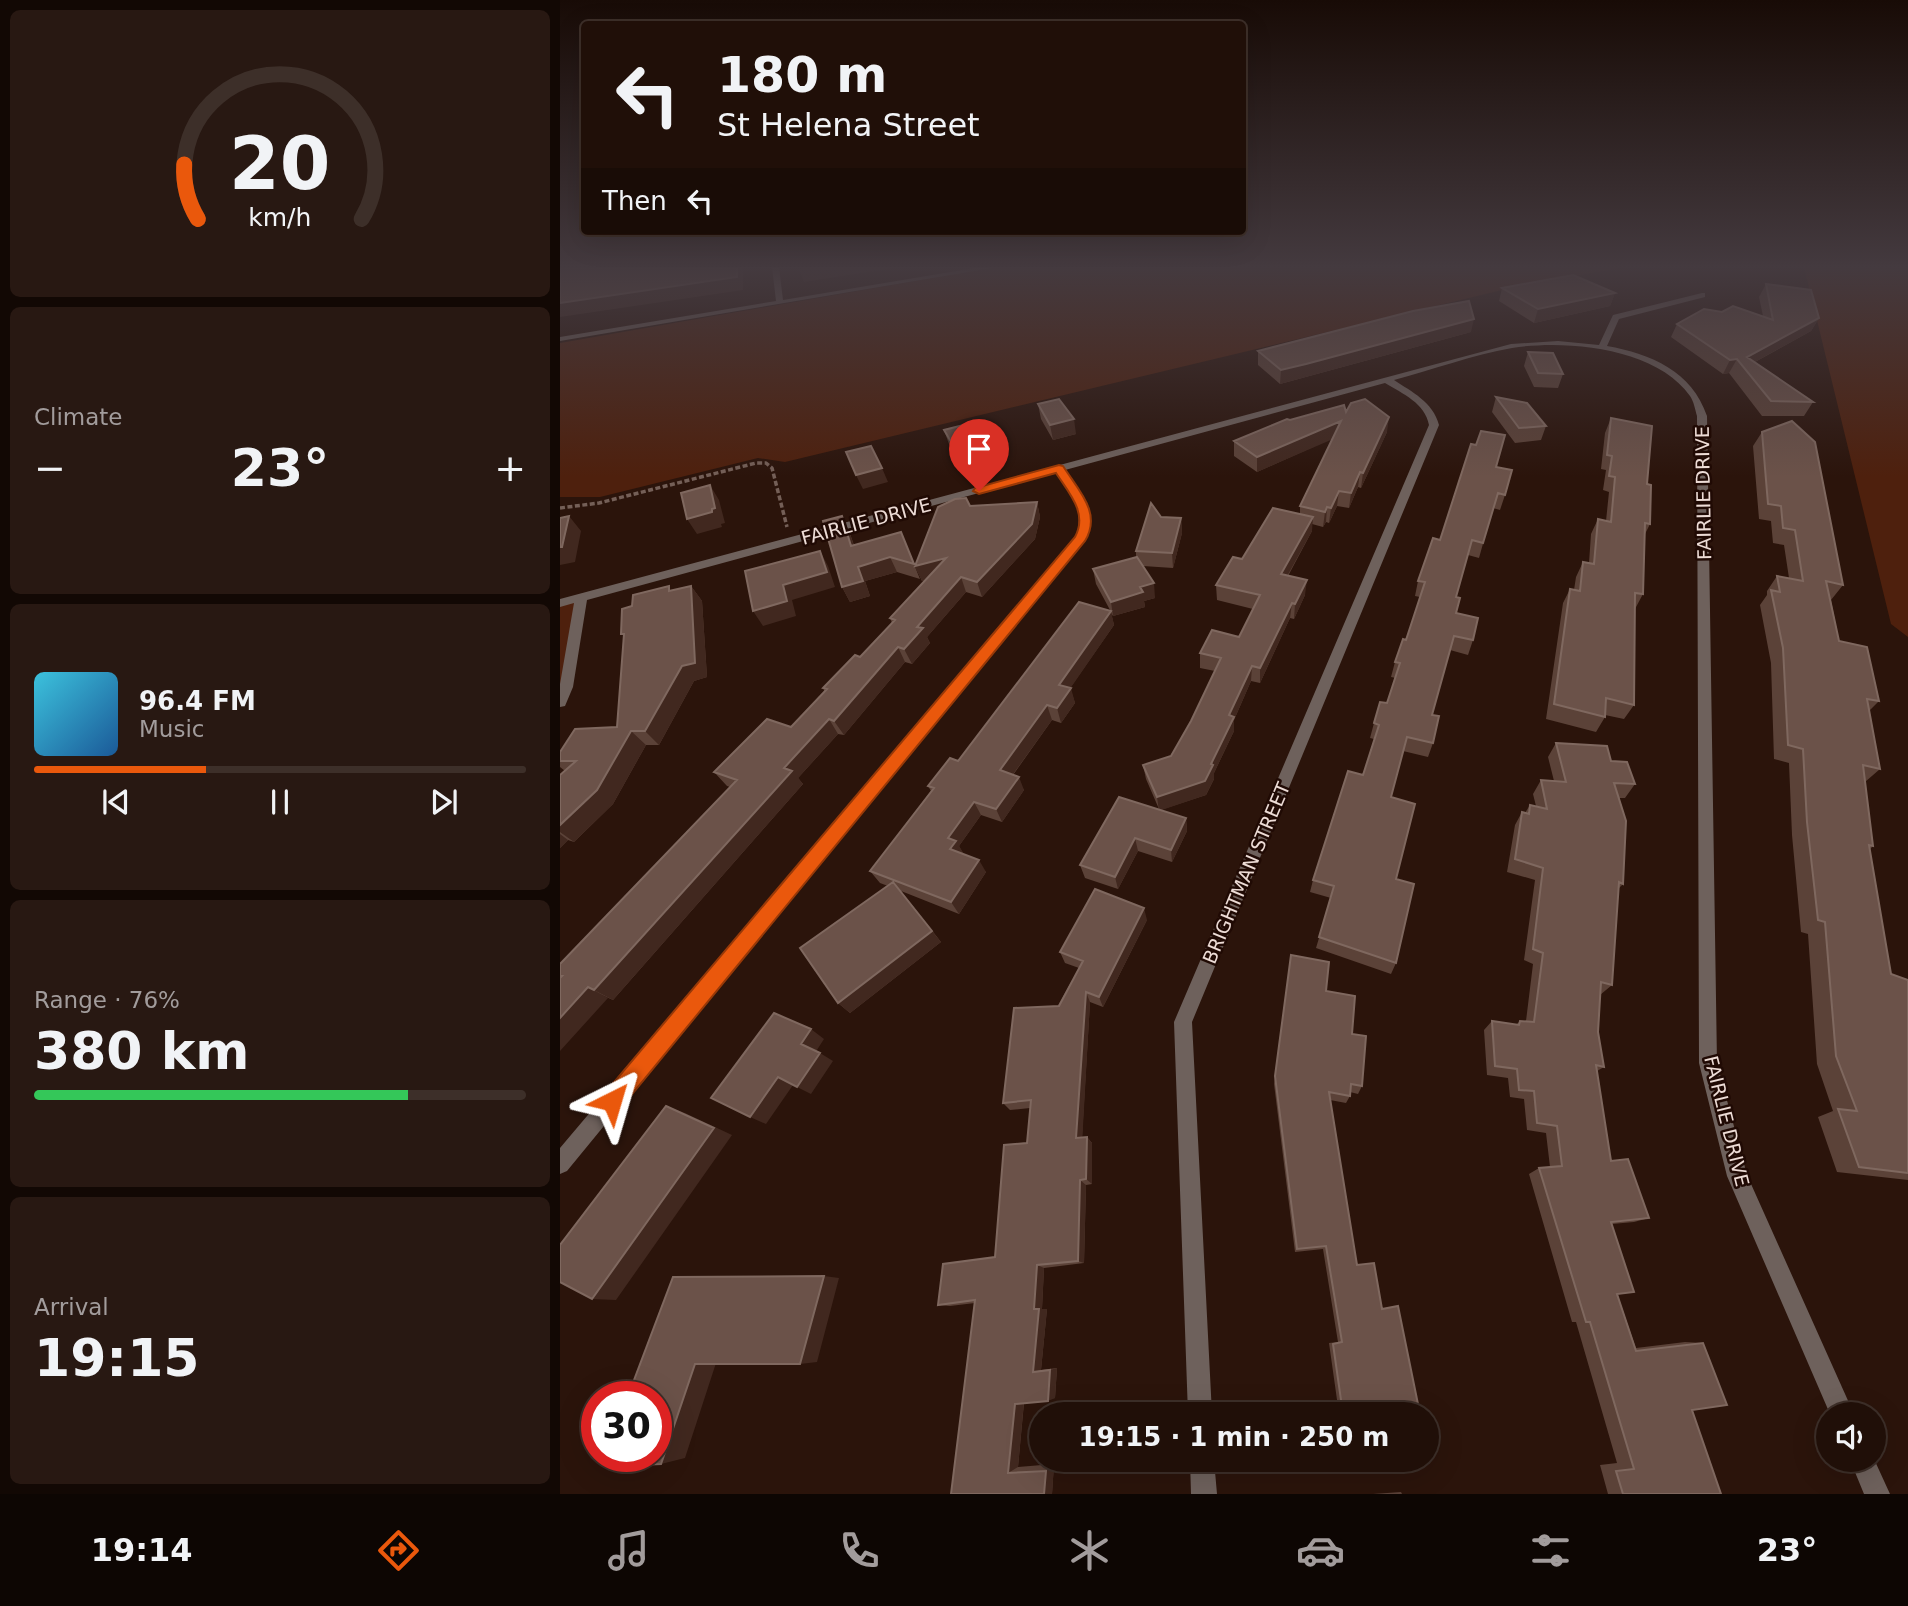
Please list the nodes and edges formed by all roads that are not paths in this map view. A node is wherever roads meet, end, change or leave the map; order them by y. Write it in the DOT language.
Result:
graph roads {
  1 [pos="580,337"];
  2 [pos="1607,337"];
  3 [pos="560,340"];
  4 [pos="1602,348"];
  5 [pos="1387,380"];
  6 [pos="1059,469"];
  7 [pos="581,598"];
  8 [pos="560,603"];
  9 [pos="560,702"];
  10 [pos="560,1164"];
  11 [pos="1199,1402"];
  12 [pos="1837,1402"];
  13 [pos="1203,1472"];
  14 [pos="1867,1472"];
  15 [pos="1204,1494"];
  16 [pos="1877,1494"];
  1 -- 3 [label="street"];
  2 -- 4 [label="street"];
  4 -- 5 [label="street, FAIRLIE DRIVE"];
  4 -- 12 [label="street, FAIRLIE DRIVE"];
  5 -- 6 [label="street, FAIRLIE DRIVE"];
  5 -- 11 [label="street, BRIGHTMAN STREET"];
  6 -- 7 [label="street, FAIRLIE DRIVE"];
  6 -- 10 [label="street"];
  7 -- 8 [label="street, FAIRLIE DRIVE"];
  7 -- 9 [label="street"];
  13 -- 15 [label="street"];
  14 -- 16 [label="street"];
}
